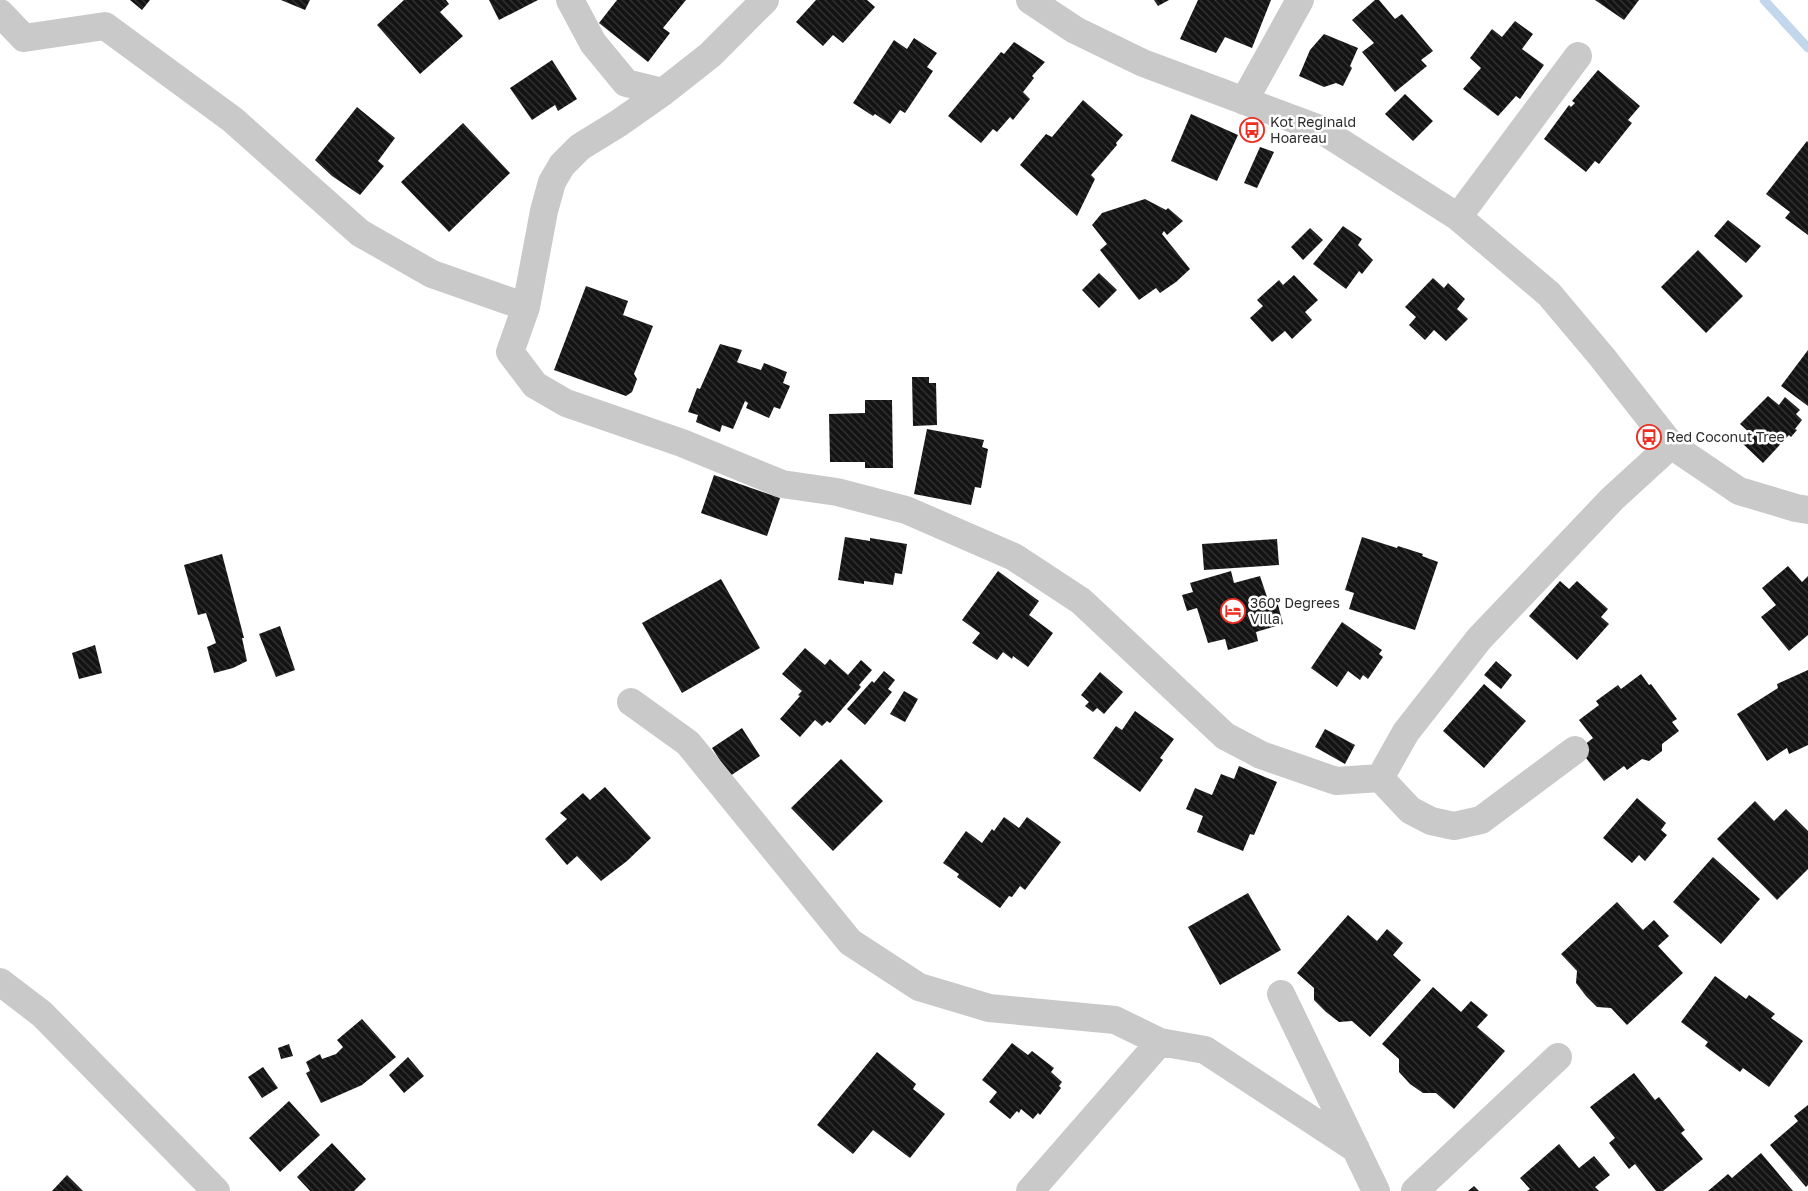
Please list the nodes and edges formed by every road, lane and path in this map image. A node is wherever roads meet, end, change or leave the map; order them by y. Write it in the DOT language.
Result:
graph roads {
  1 [pos="4,0"];
  2 [pos="570,0"];
  3 [pos="765,0"];
  4 [pos="1030,0"];
  5 [pos="1300,0"];
  6 [pos="0,12"];
  7 [pos="1578,56"];
  8 [pos="663,92"];
  9 [pos="1244,100"];
  10 [pos="1458,217"];
  11 [pos="526,307"];
  12 [pos="1671,445"];
  13 [pos="1808,510"];
  14 [pos="631,702"];
  15 [pos="1575,750"];
  16 [pos="1380,778"];
  17 [pos="0,982"];
  18 [pos="1281,994"];
  19 [pos="1160,1042"];
  20 [pos="1558,1057"];
  21 [pos="1356,1149"];
  22 [pos="216,1191"];
  23 [pos="1030,1191"];
  24 [pos="1376,1191"];
  25 [pos="1415,1191"];
  1 -- 6 [label="street"];
  2 -- 8 [label="street"];
  3 -- 8 [label="street"];
  4 -- 9 [label="street"];
  5 -- 9 [label="street"];
  6 -- 11 [label="street"];
  7 -- 10 [label="street"];
  8 -- 11 [label="street"];
  9 -- 10 [label="street"];
  10 -- 12 [label="street"];
  11 -- 16 [label="street"];
  12 -- 13 [label="street"];
  12 -- 16 [label="street"];
  14 -- 19 [label="street"];
  15 -- 16 [label="street"];
  17 -- 22 [label="street"];
  18 -- 21 [label="street"];
  19 -- 21 [label="street"];
  19 -- 23 [label="street"];
  20 -- 25 [label="street"];
  21 -- 24 [label="street"];
}
